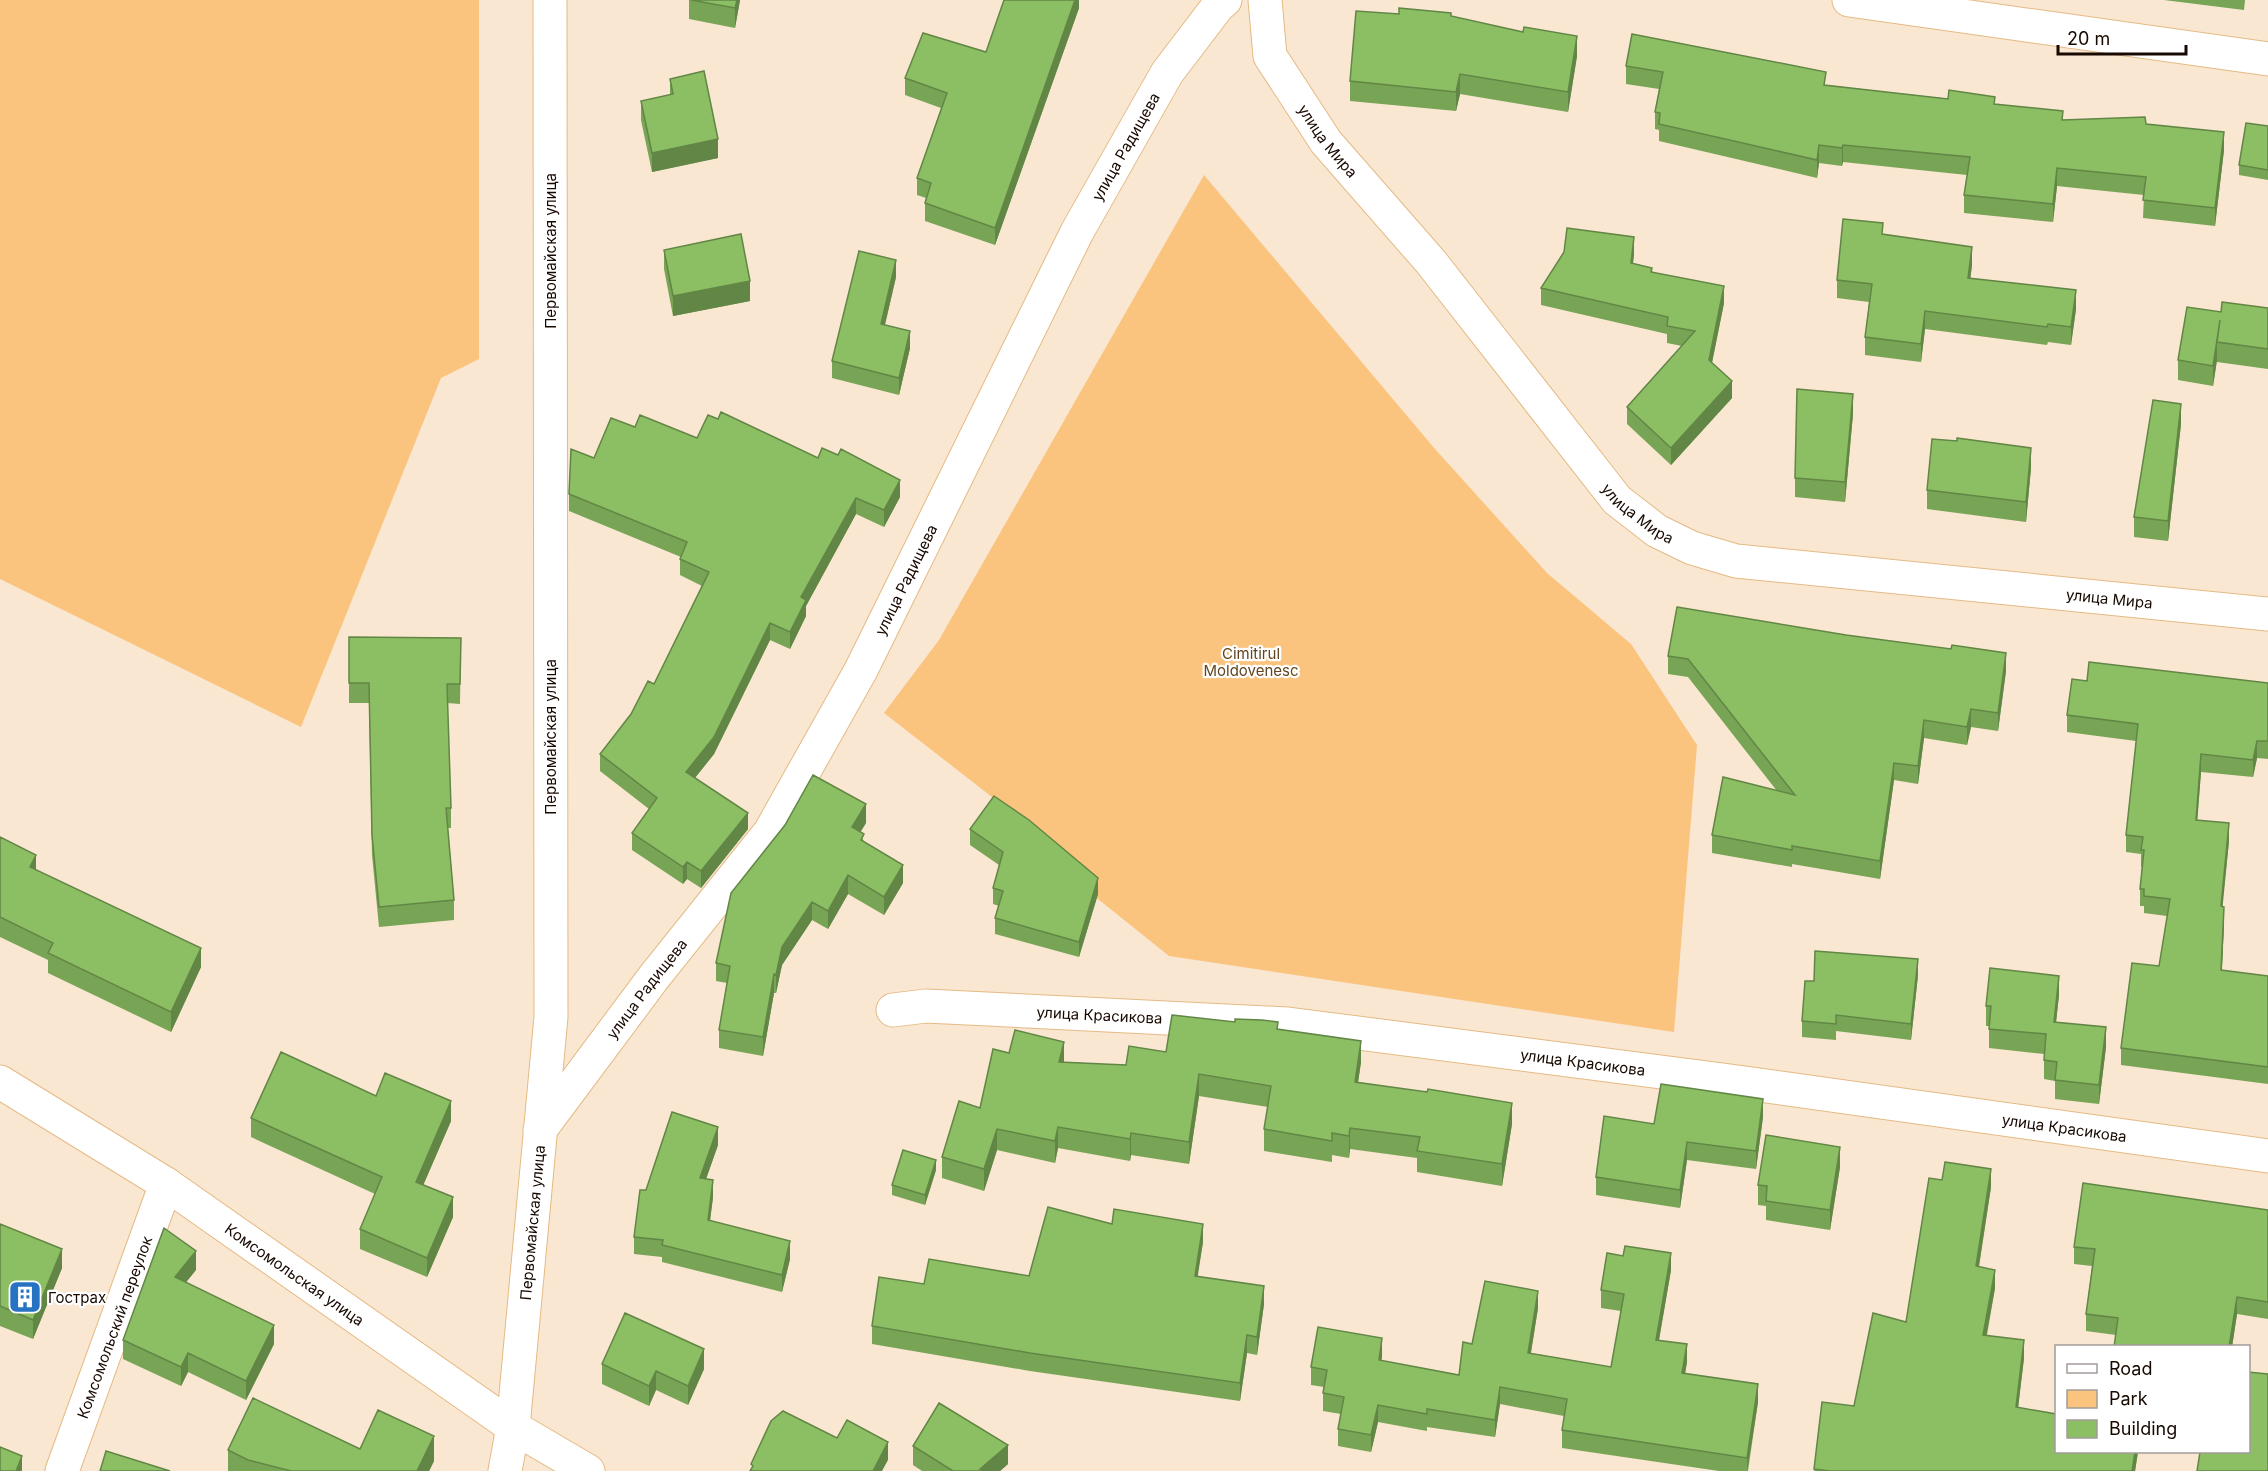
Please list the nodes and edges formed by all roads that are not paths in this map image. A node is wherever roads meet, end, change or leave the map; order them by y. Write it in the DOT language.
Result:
graph roads {
  1 [pos="550,0"];
  2 [pos="1225,0"];
  3 [pos="1265,0"];
  4 [pos="1849,0"];
  5 [pos="2268,58"];
  6 [pos="2268,614"];
  7 [pos="893,1010"];
  8 [pos="0,1082"];
  9 [pos="539,1131"];
  10 [pos="2268,1156"];
  11 [pos="166,1184"];
  12 [pos="513,1427"];
  13 [pos="62,1471"];
  14 [pos="505,1471"];
  15 [pos="588,1471"];
  1 -- 9 [label="street, Первомайская улица"];
  2 -- 9 [label="street, улица Радищева"];
  3 -- 6 [label="street, улица Мира"];
  4 -- 5 [label="street"];
  7 -- 10 [label="street, улица Красикова"];
  8 -- 11 [label="street, Комсомольская улица"];
  9 -- 12 [label="street, Первомайская улица"];
  11 -- 12 [label="street, Комсомольская улица"];
  11 -- 13 [label="street, Комсомольский переулок"];
  12 -- 14 [label="street, Первомайская улица"];
  12 -- 15 [label="street, Комсомольская улица"];
}
